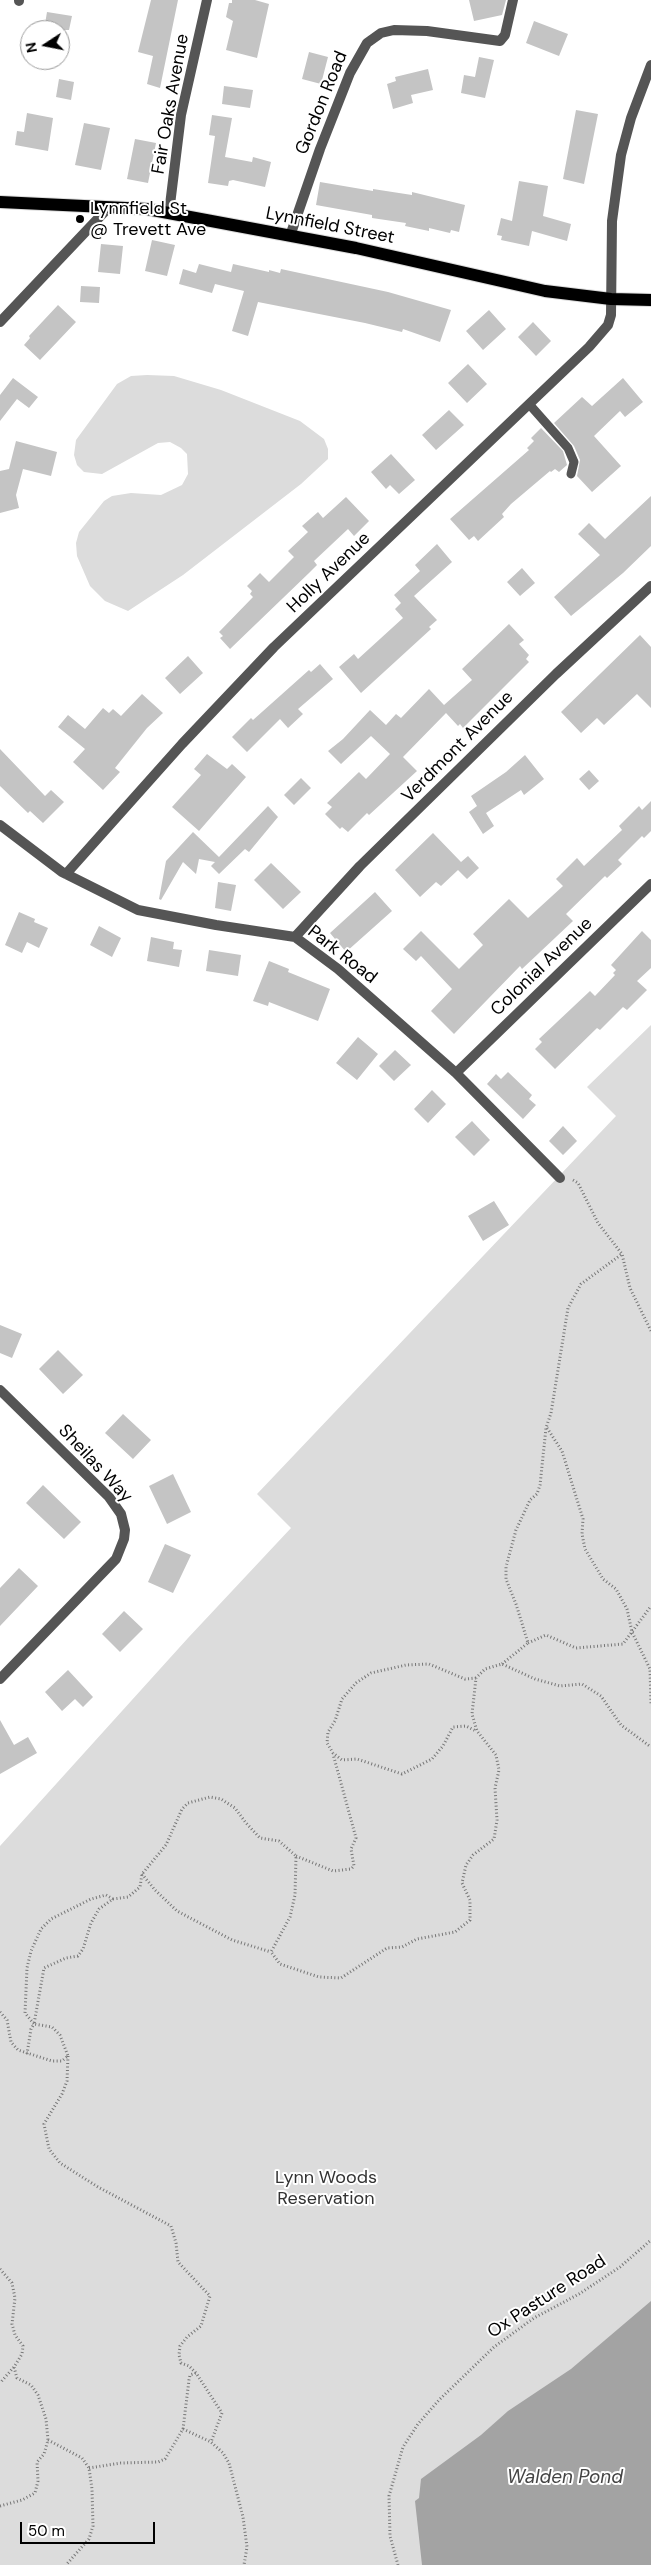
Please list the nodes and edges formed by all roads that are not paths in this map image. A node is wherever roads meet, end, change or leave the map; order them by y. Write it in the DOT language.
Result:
graph roads {
  1 [pos="206,0"];
  2 [pos="513,0"];
  3 [pos="651,65"];
  4 [pos="0,202"];
  5 [pos="109,207"];
  6 [pos="169,213"];
  7 [pos="290,236"];
  8 [pos="611,299"];
  9 [pos="651,300"];
  10 [pos="0,322"];
  11 [pos="530,404"];
  12 [pos="571,474"];
  13 [pos="651,586"];
  14 [pos="0,825"];
  15 [pos="66,874"];
  16 [pos="651,884"];
  17 [pos="295,937"];
  18 [pos="456,1073"];
  19 [pos="560,1178"];
  20 [pos="0,1390"];
  21 [pos="0,1678"];
  1 -- 6 [label="street, Fair Oaks Avenue"];
  2 -- 7 [label="street, Gordon Road"];
  3 -- 8 [label="street, Holly Avenue"];
  4 -- 5 [label="main road, Lynnfield Street"];
  5 -- 6 [label="main road, Lynnfield Street"];
  5 -- 10 [label="street"];
  6 -- 7 [label="main road, Lynnfield Street"];
  7 -- 8 [label="main road, Lynnfield Street"];
  8 -- 9 [label="main road, Lynnfield Street"];
  8 -- 11 [label="street, Holly Avenue"];
  11 -- 12 [label="lane"];
  11 -- 15 [label="street, Holly Avenue"];
  13 -- 17 [label="street, Verdmont Avenue"];
  14 -- 15 [label="street, Park Road"];
  15 -- 17 [label="street, Park Road"];
  16 -- 18 [label="street, Colonial Avenue"];
  17 -- 18 [label="street, Park Road"];
  18 -- 19 [label="street, Park Road"];
  20 -- 21 [label="street, Sheilas Way"];
}
